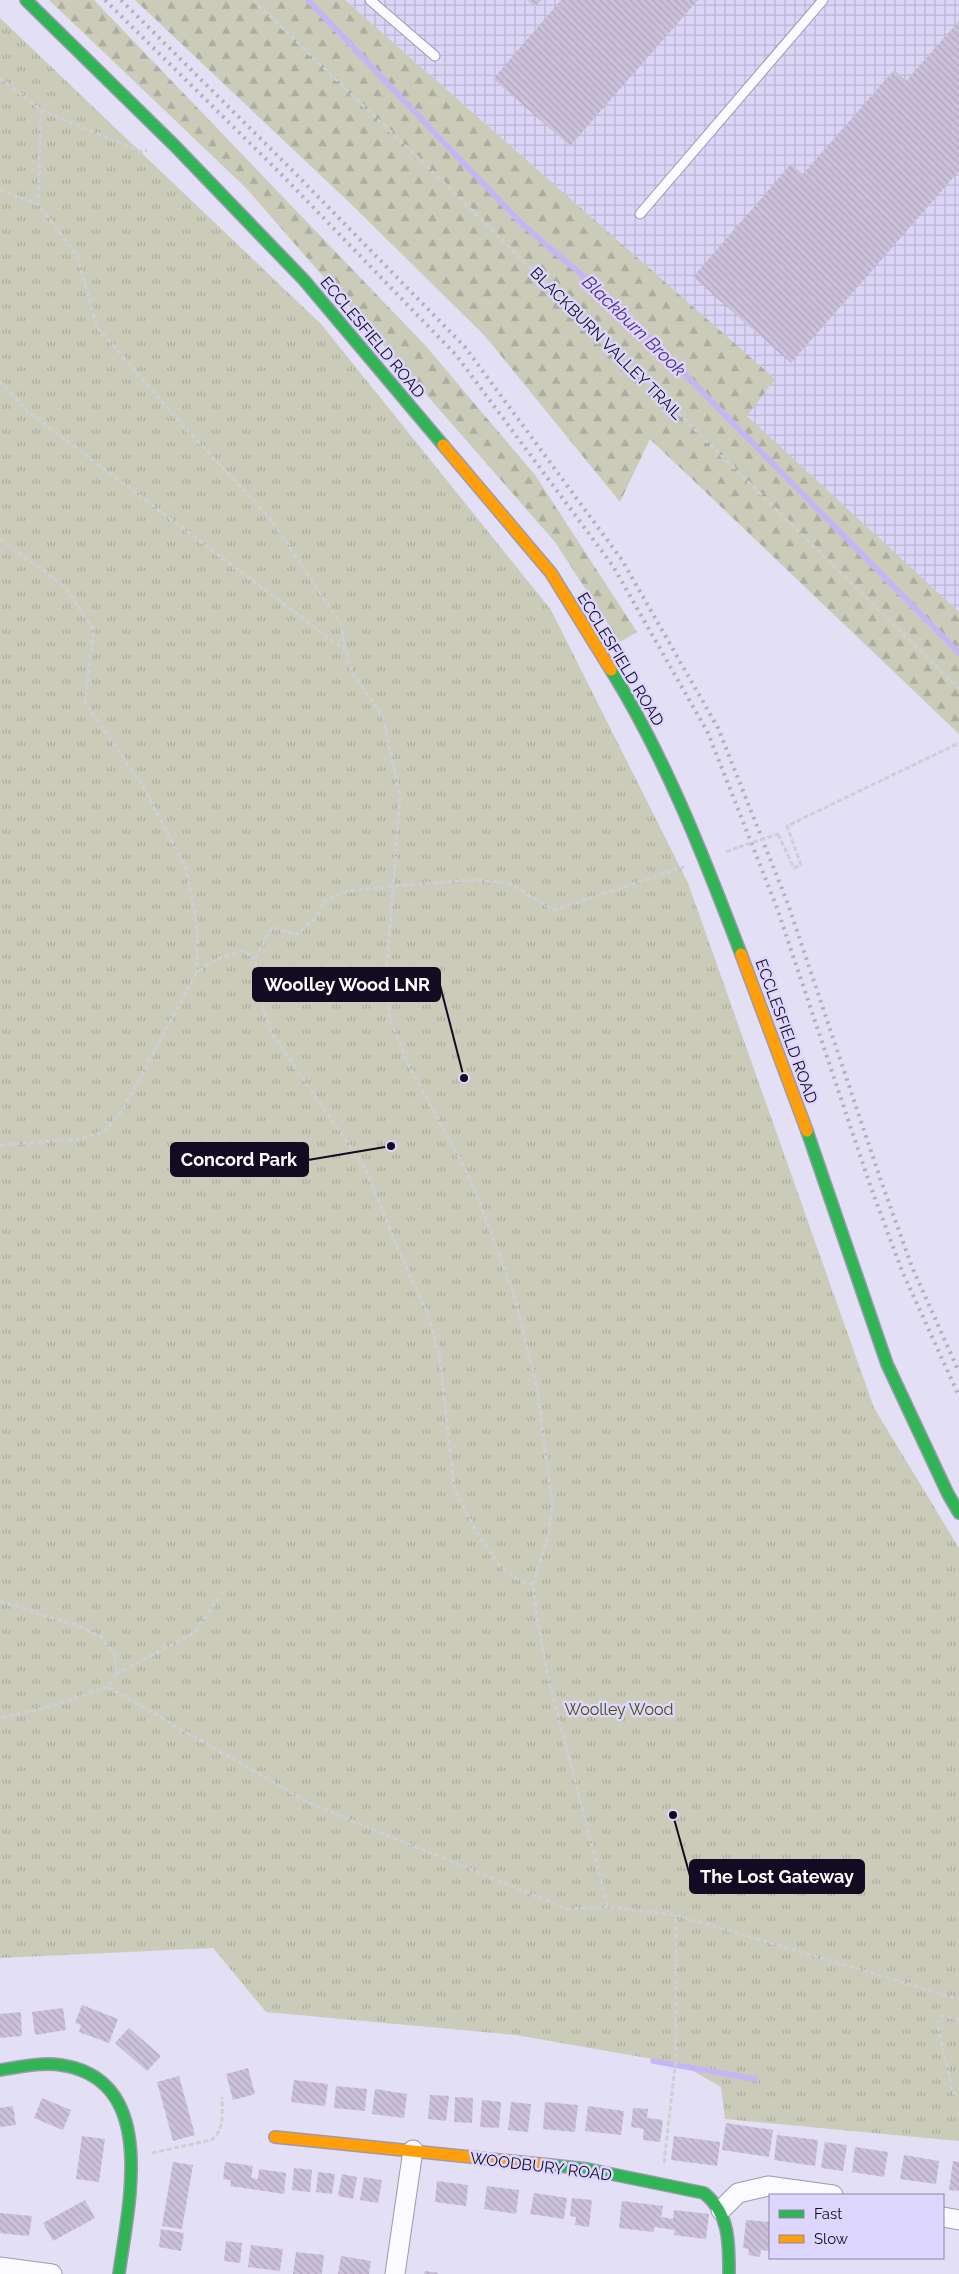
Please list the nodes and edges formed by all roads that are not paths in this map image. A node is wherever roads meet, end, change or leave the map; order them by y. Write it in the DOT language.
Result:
graph roads {
  1 [pos="26,0"];
  2 [pos="370,0"];
  3 [pos="823,0"];
  4 [pos="435,56"];
  5 [pos="640,214"];
  6 [pos="959,1513"];
  7 [pos="0,2070"];
  8 [pos="275,2137"];
  9 [pos="413,2150"];
  10 [pos="826,2194"];
  11 [pos="721,2210"];
  12 [pos="944,2217"];
  13 [pos="959,2220"];
  14 [pos="0,2267"];
  15 [pos="48,2274"];
  16 [pos="52,2274"];
  17 [pos="119,2274"];
  18 [pos="395,2274"];
  19 [pos="729,2274"];
  1 -- 6 [label="main road, ECCLESFIELD ROAD"];
  2 -- 4 [label="lane"];
  3 -- 5 [label="lane"];
  7 -- 17 [label="main road"];
  8 -- 9 [label="main road, WOODBURY ROAD"];
  9 -- 11 [label="main road, WOODBURY ROAD"];
  9 -- 18 [label="street"];
  10 -- 11 [label="street"];
  11 -- 19 [label="main road"];
  12 -- 13 [label="street"];
  14 -- 15 [label="street"];
  15 -- 16 [label="street"];
}
